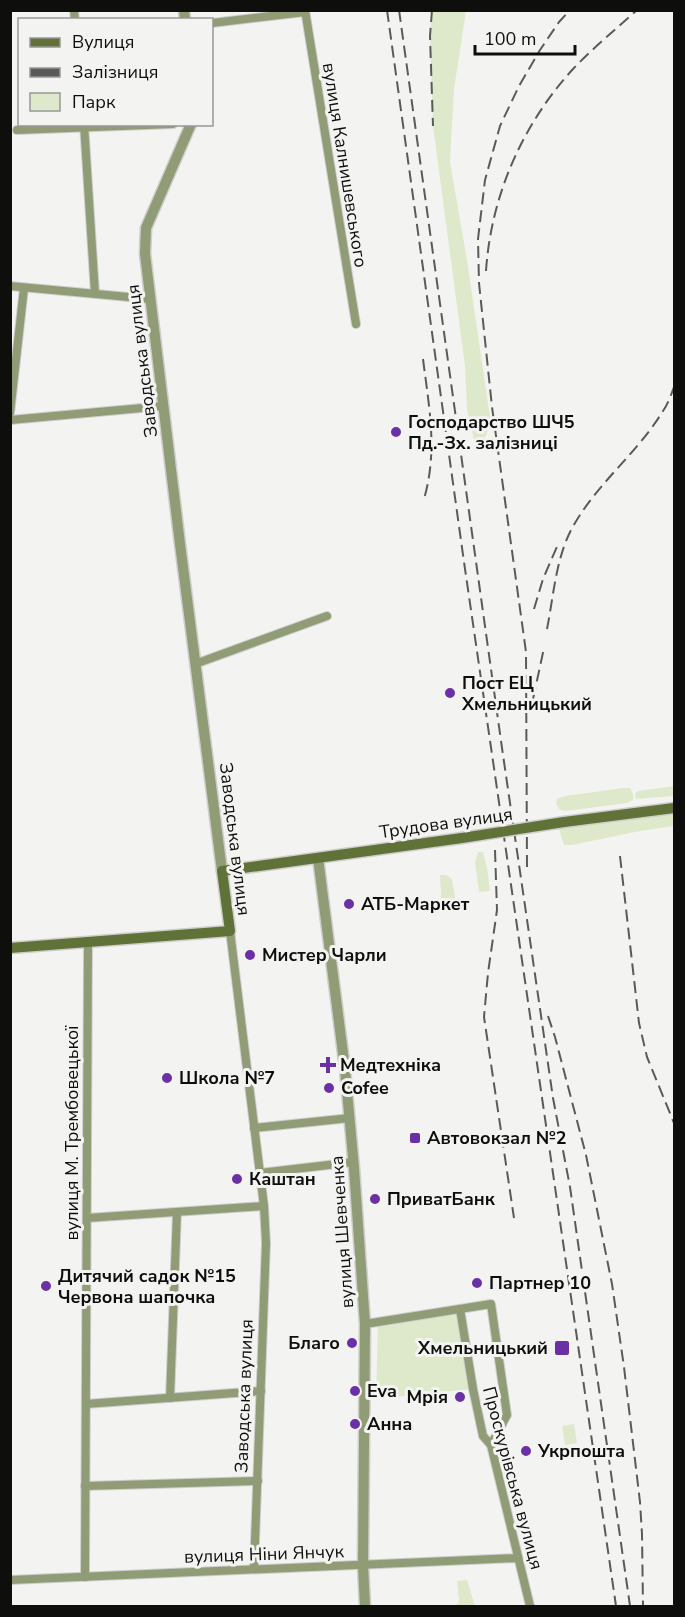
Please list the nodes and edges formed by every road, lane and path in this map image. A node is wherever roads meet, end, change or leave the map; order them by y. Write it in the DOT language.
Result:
graph roads {
  1 [pos="305,11"];
  2 [pos="213,23"];
  3 [pos="114,126"];
  4 [pos="190,126"];
  5 [pos="84,127"];
  6 [pos="18,130"];
  7 [pos="10,286"];
  8 [pos="24,288"];
  9 [pos="95,293"];
  10 [pos="150,299"];
  11 [pos="356,324"];
  12 [pos="164,406"];
  13 [pos="10,413"];
  14 [pos="10,420"];
  15 [pos="327,616"];
  16 [pos="195,664"];
  17 [pos="675,808"];
  18 [pos="318,858"];
  19 [pos="222,871"];
  20 [pos="230,931"];
  21 [pos="88,942"];
  22 [pos="10,948"];
  23 [pos="350,1118"];
  24 [pos="254,1128"];
  25 [pos="354,1162"];
  26 [pos="260,1173"];
  27 [pos="264,1206"];
  28 [pos="177,1212"];
  29 [pos="87,1218"];
  30 [pos="460,1309"];
  31 [pos="365,1324"];
  32 [pos="261,1391"];
  33 [pos="170,1398"];
  34 [pos="86,1404"];
  35 [pos="491,1445"];
  36 [pos="258,1480"];
  37 [pos="85,1486"];
  38 [pos="518,1558"];
  39 [pos="363,1565"];
  40 [pos="254,1569"];
  41 [pos="85,1576"];
  42 [pos="10,1580"];
  43 [pos="365,1606"];
  44 [pos="530,1606"];
  1 -- 2 [label="street"];
  1 -- 11 [label="street, вулиця Калнишевського"];
  3 -- 5 [label="street"];
  4 -- 10 [label="street, Заводська вулиця"];
  5 -- 6 [label="street"];
  5 -- 9 [label="street"];
  7 -- 8 [label="street"];
  8 -- 9 [label="street"];
  8 -- 13 [label="street"];
  9 -- 10 [label="street"];
  10 -- 12 [label="street, Заводська вулиця"];
  12 -- 14 [label="street"];
  12 -- 16 [label="street, Заводська вулиця"];
  15 -- 16 [label="street"];
  16 -- 19 [label="street, Заводська вулиця"];
  17 -- 18 [label="main road, Трудова вулиця, bridge"];
  18 -- 19 [label="main road, Трудова вулиця"];
  18 -- 23 [label="street, вулиця Шевченка"];
  19 -- 20 [label="main road, Заводська вулиця"];
  20 -- 21 [label="main road"];
  20 -- 24 [label="street, Заводська вулиця"];
  21 -- 22 [label="main road"];
  21 -- 29 [label="street, вулиця М. Трембовецької"];
  23 -- 24 [label="street"];
  23 -- 25 [label="street, вулиця Шевченка"];
  24 -- 26 [label="street, Заводська вулиця"];
  25 -- 26 [label="street"];
  25 -- 31 [label="street, вулиця Шевченка"];
  26 -- 27 [label="street, Заводська вулиця"];
  27 -- 28 [label="street"];
  27 -- 32 [label="street, Заводська вулиця"];
  28 -- 29 [label="street"];
  28 -- 33 [label="street"];
  29 -- 34 [label="street, вулиця М. Трембовецької"];
  30 -- 31 [label="street"];
  30 -- 35 [label="street, Проскурівська вулиця"];
  30 -- 35 [label="street"];
  31 -- 39 [label="street, вулиця Шевченка"];
  32 -- 33 [label="street"];
  32 -- 36 [label="street, Заводська вулиця"];
  33 -- 34 [label="street"];
  34 -- 37 [label="street, вулиця М. Трембовецької"];
  35 -- 38 [label="street, Проскурівська вулиця"];
  36 -- 37 [label="street"];
  36 -- 40 [label="street, Заводська вулиця"];
  37 -- 41 [label="street, вулиця М. Трембовецької"];
  38 -- 39 [label="street, вулиця Ніни Янчук"];
  38 -- 44 [label="street, Проскурівська вулиця"];
  39 -- 40 [label="street, вулиця Ніни Янчук"];
  39 -- 43 [label="street, вулиця Шевченка"];
  40 -- 41 [label="street, вулиця Ніни Янчук"];
  41 -- 42 [label="street, вулиця Ніни Янчук"];
}
